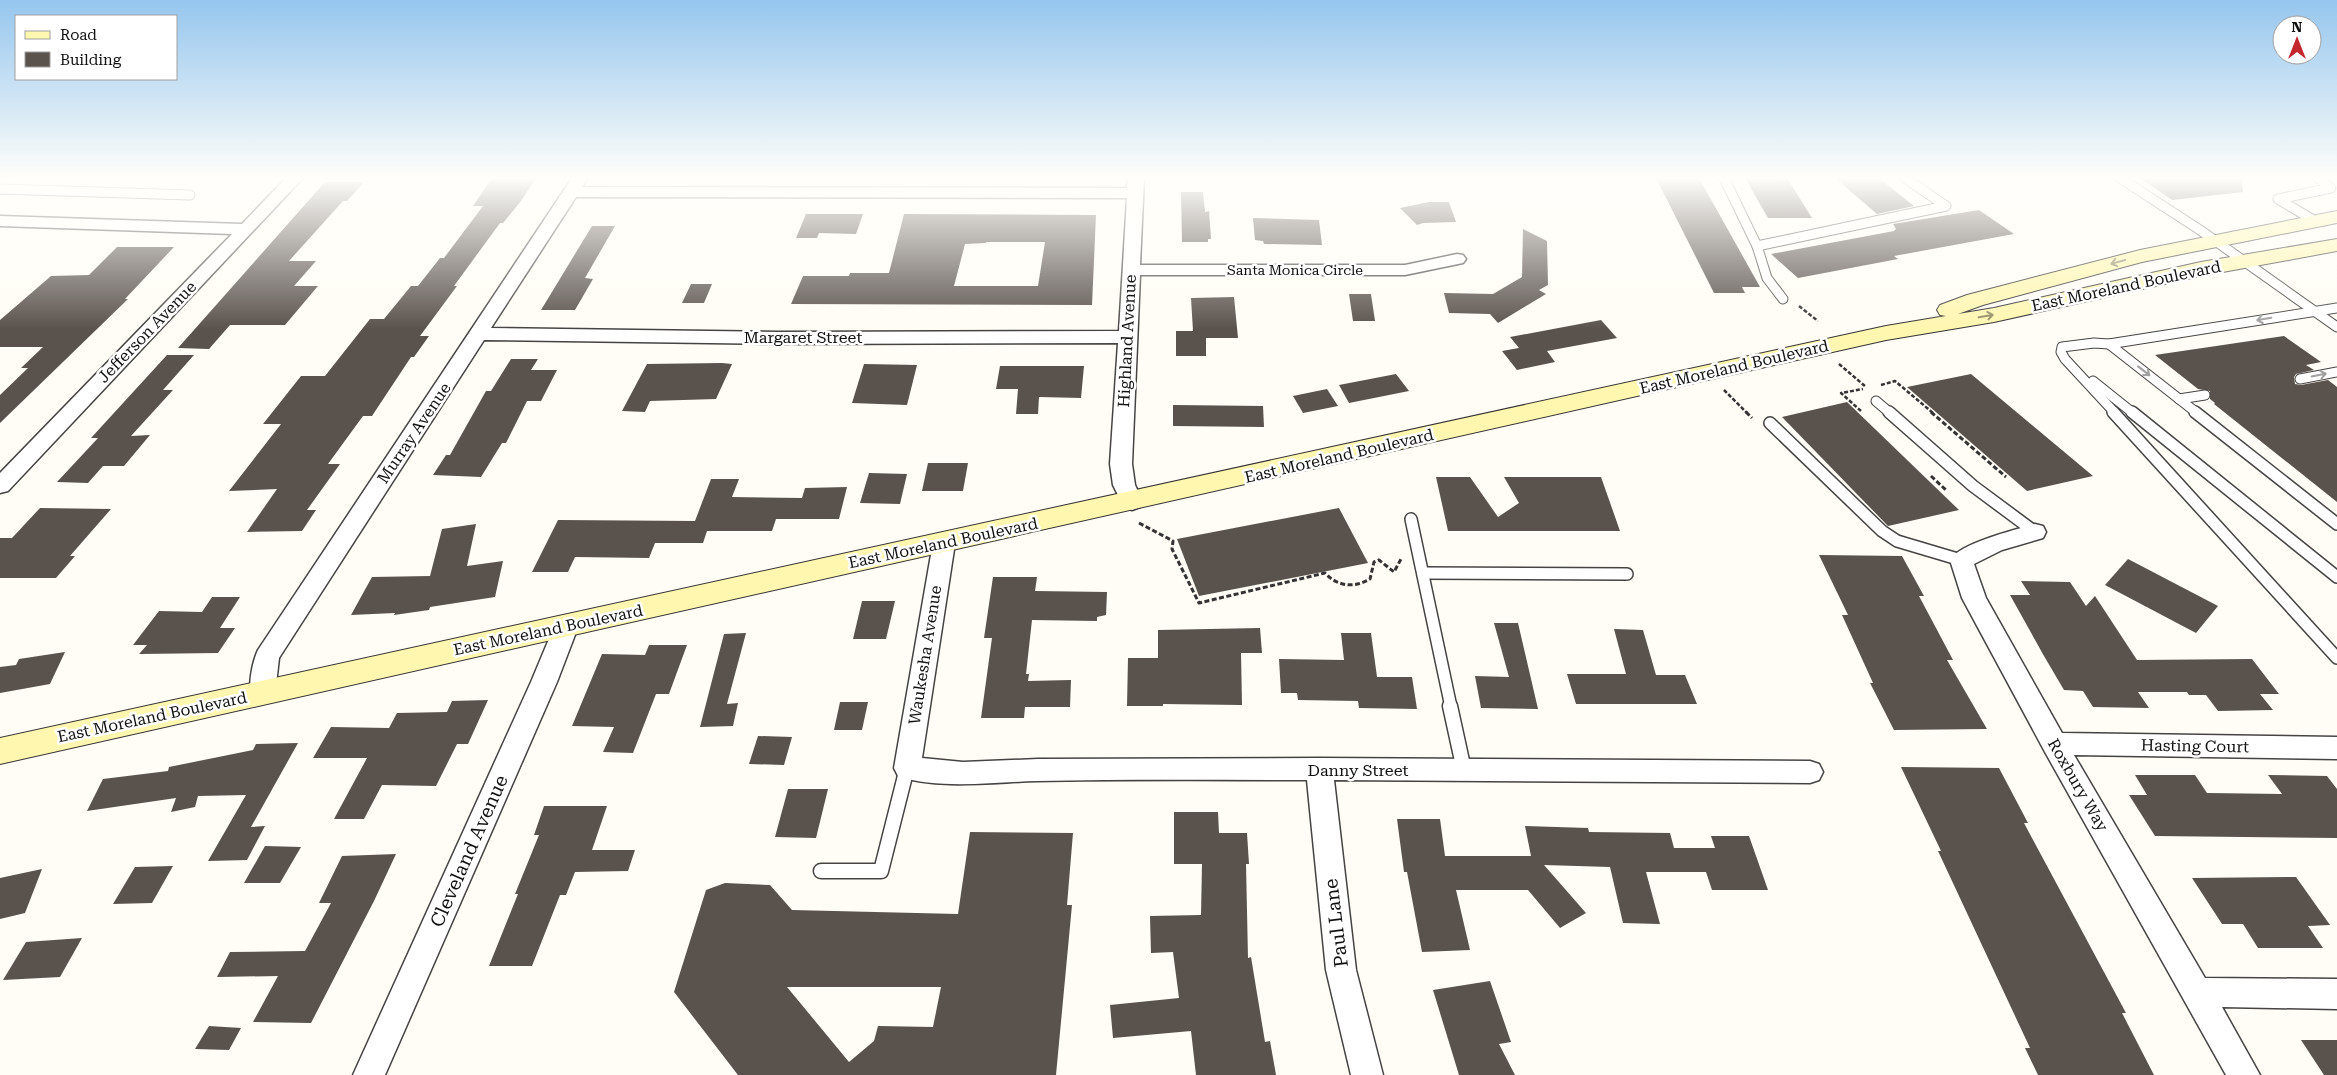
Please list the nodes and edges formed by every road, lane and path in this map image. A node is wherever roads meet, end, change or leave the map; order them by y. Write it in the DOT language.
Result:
graph roads {
  1 [pos="217,228"];
  2 [pos="547,228"];
  3 [pos="1133,228"];
  4 [pos="1749,228"];
  5 [pos="1842,228"];
  6 [pos="2196,228"];
  7 [pos="2280,228"];
  8 [pos="2325,228"];
  9 [pos="246,229"];
  10 [pos="2216,241"];
  11 [pos="2335,245"];
  12 [pos="1758,246"];
  13 [pos="1457,259"];
  14 [pos="2247,262"];
  15 [pos="1131,270"];
  16 [pos="1783,299"];
  17 [pos="2337,308"];
  18 [pos="2313,311"];
  19 [pos="1818,321"];
  20 [pos="2337,327"];
  21 [pos="1886,333"];
  22 [pos="479,334"];
  23 [pos="1127,337"];
  24 [pos="2109,344"];
  25 [pos="2065,359"];
  26 [pos="1839,364"];
  27 [pos="2337,372"];
  28 [pos="2300,379"];
  29 [pos="1867,388"];
  30 [pos="2205,395"];
  31 [pos="2179,399"];
  32 [pos="1876,401"];
  33 [pos="1770,423"];
  34 [pos="1952,430"];
  35 [pos="1943,432"];
  36 [pos="0,486"];
  37 [pos="1136,512"];
  38 [pos="1411,519"];
  39 [pos="2337,524"];
  40 [pos="2035,532"];
  41 [pos="944,543"];
  42 [pos="1420,558"];
  43 [pos="1961,560"];
  44 [pos="1423,573"];
  45 [pos="1627,574"];
  46 [pos="2337,577"];
  47 [pos="566,626"];
  48 [pos="2337,658"];
  49 [pos="262,693"];
  50 [pos="2054,744"];
  51 [pos="2337,748"];
  52 [pos="0,751"];
  53 [pos="907,768"];
  54 [pos="1319,769"];
  55 [pos="1464,770"];
  56 [pos="1810,772"];
  57 [pos="820,871"];
  58 [pos="2197,992"];
  59 [pos="2337,994"];
  60 [pos="369,1075"];
  61 [pos="1367,1075"];
  62 [pos="2244,1075"];
  1 -- 9 [label="street"];
  2 -- 22 [label="street, Murray Avenue"];
  3 -- 15 [label="street, Highland Avenue"];
  4 -- 12 [label="lane"];
  5 -- 12 [label="lane"];
  6 -- 10 [label="lane"];
  7 -- 10 [label="main road, East Moreland Boulevard"];
  8 -- 11 [label="main road"];
  9 -- 36 [label="street, Jefferson Avenue"];
  10 -- 14 [label="lane"];
  10 -- 21 [label="main road, East Moreland Boulevard, one-way"];
  11 -- 14 [label="main road, East Moreland Boulevard"];
  12 -- 16 [label="lane"];
  13 -- 15 [label="street, Santa Monica Circle"];
  14 -- 18 [label="lane"];
  21 -- 14 [label="main road, East Moreland Boulevard, one-way"];
  15 -- 23 [label="street, Highland Avenue"];
  16 -- 19 [label="path"];
  17 -- 18 [label="lane"];
  18 -- 20 [label="lane"];
  18 -- 24 [label="lane, one-way"];
  21 -- 37 [label="main road, East Moreland Boulevard"];
  22 -- 23 [label="street, Margaret Street"];
  22 -- 49 [label="street, Murray Avenue"];
  23 -- 37 [label="street, Highland Avenue"];
  24 -- 25 [label="lane"];
  24 -- 31 [label="lane, one-way"];
  25 -- 46 [label="lane"];
  25 -- 48 [label="lane"];
  26 -- 29 [label="path"];
  28 -- 27 [label="lane, one-way"];
  30 -- 31 [label="lane"];
  31 -- 39 [label="lane"];
  32 -- 40 [label="lane"];
  33 -- 43 [label="lane"];
  34 -- 35 [label="path"];
  37 -- 41 [label="main road, East Moreland Boulevard"];
  37 -- 42 [label="path"];
  38 -- 42 [label="lane"];
  40 -- 43 [label="street"];
  41 -- 47 [label="main road, East Moreland Boulevard"];
  41 -- 53 [label="street, Waukesha Avenue"];
  42 -- 44 [label="lane"];
  43 -- 50 [label="street, Roxbury Way"];
  44 -- 45 [label="lane"];
  44 -- 55 [label="lane"];
  47 -- 49 [label="main road, East Moreland Boulevard"];
  47 -- 60 [label="street, Cleveland Avenue"];
  49 -- 52 [label="main road, East Moreland Boulevard"];
  50 -- 51 [label="street, Hasting Court"];
  50 -- 58 [label="street, Roxbury Way"];
  53 -- 54 [label="street, Danny Street"];
  53 -- 57 [label="lane"];
  54 -- 55 [label="street, Danny Street"];
  54 -- 61 [label="street, Paul Lane"];
  55 -- 56 [label="street, Danny Street"];
  58 -- 59 [label="street"];
  58 -- 62 [label="street, Roxbury Way"];
}
